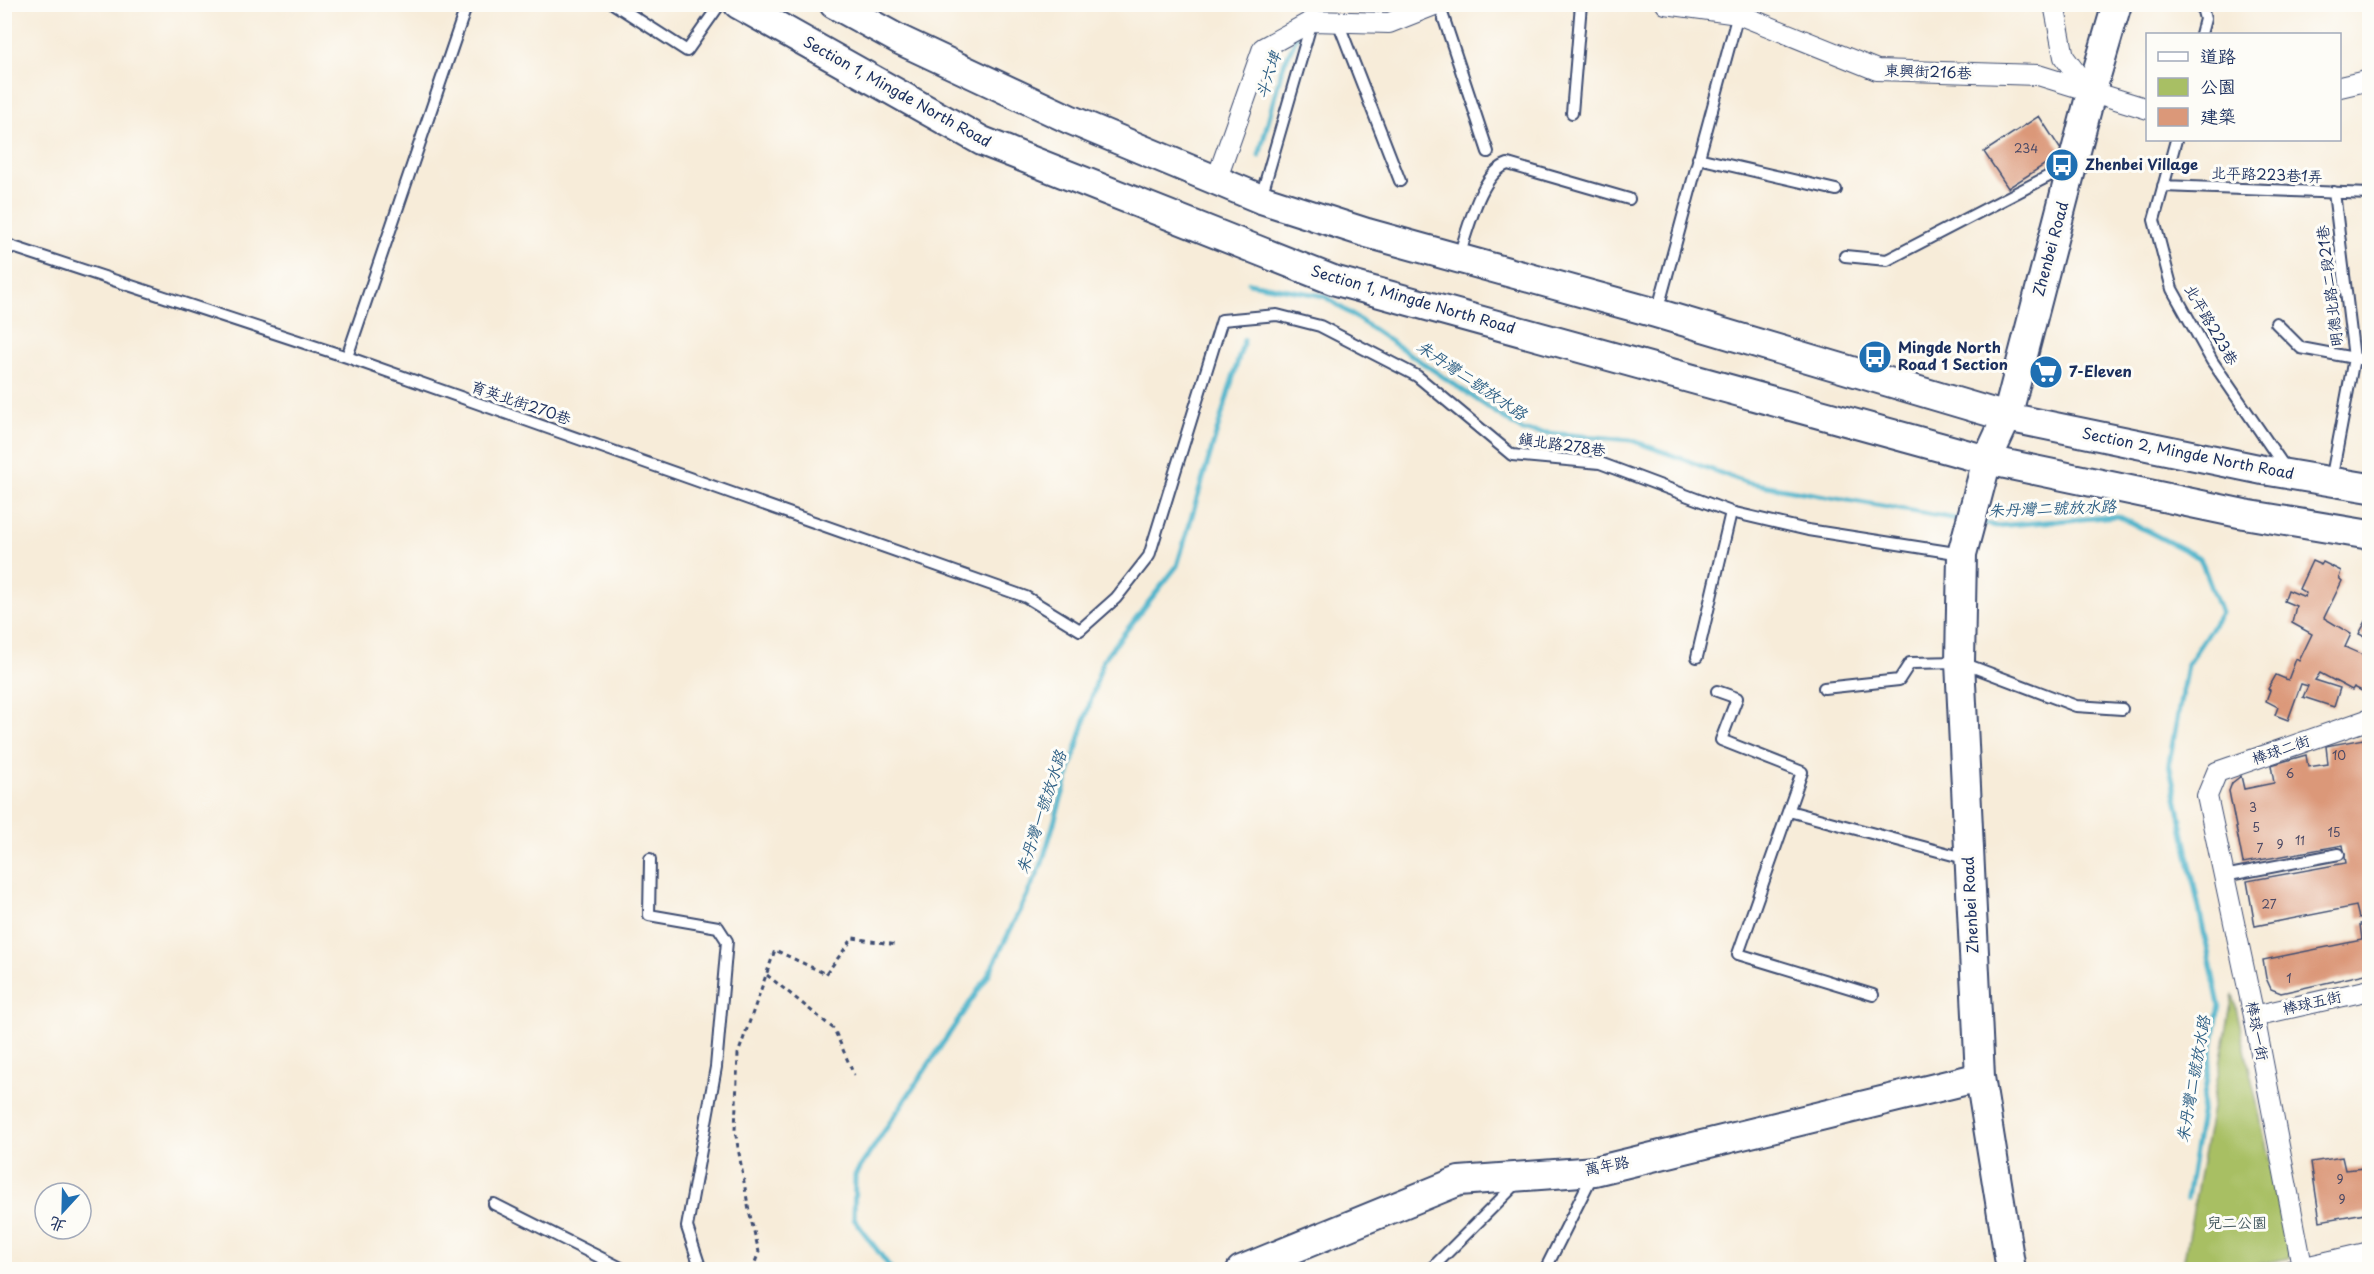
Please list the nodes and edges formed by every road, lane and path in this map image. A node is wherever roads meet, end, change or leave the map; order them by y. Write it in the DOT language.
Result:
graph roads {
  1 [pos="467,4"];
  2 [pos="614,4"];
  3 [pos="720,4"];
  4 [pos="738,4"];
  5 [pos="834,4"];
  6 [pos="1438,4"];
  7 [pos="1581,4"];
  8 [pos="1666,4"];
  9 [pos="2054,4"];
  10 [pos="2117,4"];
  11 [pos="2201,4"];
  12 [pos="1738,14"];
  13 [pos="1312,21"];
  14 [pos="1338,22"];
  15 [pos="2201,33"];
  16 [pos="2370,81"];
  17 [pos="2341,87"];
  18 [pos="2091,93"];
  19 [pos="2146,108"];
  20 [pos="1572,113"];
  21 [pos="2176,141"];
  22 [pos="1488,152"];
  23 [pos="1698,158"];
  24 [pos="2073,163"];
  25 [pos="1216,181"];
  26 [pos="1400,181"];
  27 [pos="2163,186"];
  28 [pos="1836,190"];
  29 [pos="2334,192"];
  30 [pos="2370,194"];
  31 [pos="1261,199"];
  32 [pos="1629,199"];
  33 [pos="4,244"];
  34 [pos="1845,256"];
  35 [pos="1457,260"];
  36 [pos="1656,313"];
  37 [pos="1222,320"];
  38 [pos="2276,323"];
  39 [pos="346,357"];
  40 [pos="2354,358"];
  41 [pos="2370,361"];
  42 [pos="2007,417"];
  43 [pos="1987,460"];
  44 [pos="2290,474"];
  45 [pos="2331,482"];
  46 [pos="2370,488"];
  47 [pos="1731,512"];
  48 [pos="2370,535"];
  49 [pos="1965,547"];
  50 [pos="1697,657"];
  51 [pos="1960,662"];
  52 [pos="1824,688"];
  53 [pos="1717,690"];
  54 [pos="2122,709"];
  55 [pos="2368,724"];
  56 [pos="2207,796"];
  57 [pos="1789,811"];
  58 [pos="2339,854"];
  59 [pos="650,859"];
  60 [pos="1968,859"];
  61 [pos="2224,876"];
  62 [pos="897,945"];
  63 [pos="767,975"];
  64 [pos="2370,990"];
  65 [pos="1873,995"];
  66 [pos="2254,1016"];
  67 [pos="854,1075"];
  68 [pos="1980,1077"];
  69 [pos="1595,1171"];
  70 [pos="1525,1175"];
  71 [pos="494,1204"];
  72 [pos="2370,1252"];
  73 [pos="2326,1265"];
  74 [pos="2297,1268"];
  75 [pos="625,1269"];
  76 [pos="701,1269"];
  77 [pos="752,1269"];
  78 [pos="1241,1269"];
  79 [pos="1430,1269"];
  80 [pos="1545,1269"];
  81 [pos="2011,1269"];
  1 -- 39 [label="lane"];
  2 -- 3 [label="lane"];
  4 -- 43 [label="street, Section 1, Mingde North Road"];
  5 -- 25 [label="street"];
  6 -- 14 [label="street"];
  6 -- 22 [label="lane"];
  7 -- 20 [label="lane"];
  8 -- 12 [label="street, 東興街216巷"];
  9 -- 18 [label="street"];
  10 -- 18 [label="street, Zhenbei Road"];
  11 -- 15 [label="lane"];
  12 -- 18 [label="street, 東興街216巷"];
  12 -- 23 [label="lane"];
  13 -- 14 [label="street"];
  13 -- 25 [label="street"];
  13 -- 31 [label="lane"];
  14 -- 26 [label="lane"];
  16 -- 17 [label="street"];
  18 -- 19 [label="street, 東興街216巷"];
  18 -- 24 [label="street, Zhenbei Road"];
  21 -- 27 [label="lane, 北平路223巷"];
  23 -- 28 [label="lane"];
  23 -- 36 [label="lane"];
  24 -- 34 [label="lane"];
  24 -- 42 [label="street, Zhenbei Road"];
  25 -- 31 [label="street"];
  27 -- 29 [label="lane, 北平路223巷1弄"];
  27 -- 44 [label="lane, 北平路223巷"];
  29 -- 30 [label="lane, 北平路223巷1弄"];
  29 -- 40 [label="lane, 明德北路二段21巷"];
  31 -- 35 [label="street"];
  32 -- 35 [label="lane"];
  33 -- 39 [label="lane, 育英北街270巷"];
  35 -- 36 [label="street"];
  36 -- 42 [label="street"];
  37 -- 39 [label="lane, 育英北街270巷"];
  37 -- 47 [label="lane, 鎮北路278巷"];
  38 -- 40 [label="lane"];
  40 -- 41 [label="lane"];
  40 -- 45 [label="lane, 明德北路二段21巷"];
  42 -- 43 [label="street, Zhenbei Road"];
  42 -- 44 [label="street, Section 2, Mingde North Road"];
  43 -- 48 [label="street"];
  43 -- 49 [label="street, Zhenbei Road"];
  44 -- 45 [label="street, Section 2, Mingde North Road"];
  45 -- 46 [label="street, Section 2, Mingde North Road"];
  47 -- 49 [label="lane, 鎮北路278巷"];
  47 -- 50 [label="lane"];
  49 -- 51 [label="street, Zhenbei Road"];
  51 -- 52 [label="lane"];
  51 -- 54 [label="lane"];
  51 -- 60 [label="street, Zhenbei Road"];
  53 -- 57 [label="lane"];
  55 -- 56 [label="street, 棒球二街"];
  56 -- 61 [label="street, 棒球一街"];
  57 -- 60 [label="lane"];
  57 -- 65 [label="lane"];
  58 -- 61 [label="lane"];
  59 -- 76 [label="lane"];
  60 -- 68 [label="street, Zhenbei Road"];
  61 -- 66 [label="street, 棒球一街"];
  62 -- 63 [label="path"];
  63 -- 67 [label="path"];
  63 -- 77 [label="path"];
  64 -- 66 [label="street, 棒球五街"];
  66 -- 74 [label="street, 棒球一街"];
  68 -- 69 [label="street, 萬年路"];
  68 -- 81 [label="street, Zhenbei Road"];
  69 -- 70 [label="street, 萬年路"];
  69 -- 80 [label="lane"];
  70 -- 78 [label="street, 萬年路"];
  70 -- 79 [label="lane"];
  71 -- 75 [label="lane"];
  72 -- 73 [label="street"];
  73 -- 74 [label="street"];
}
